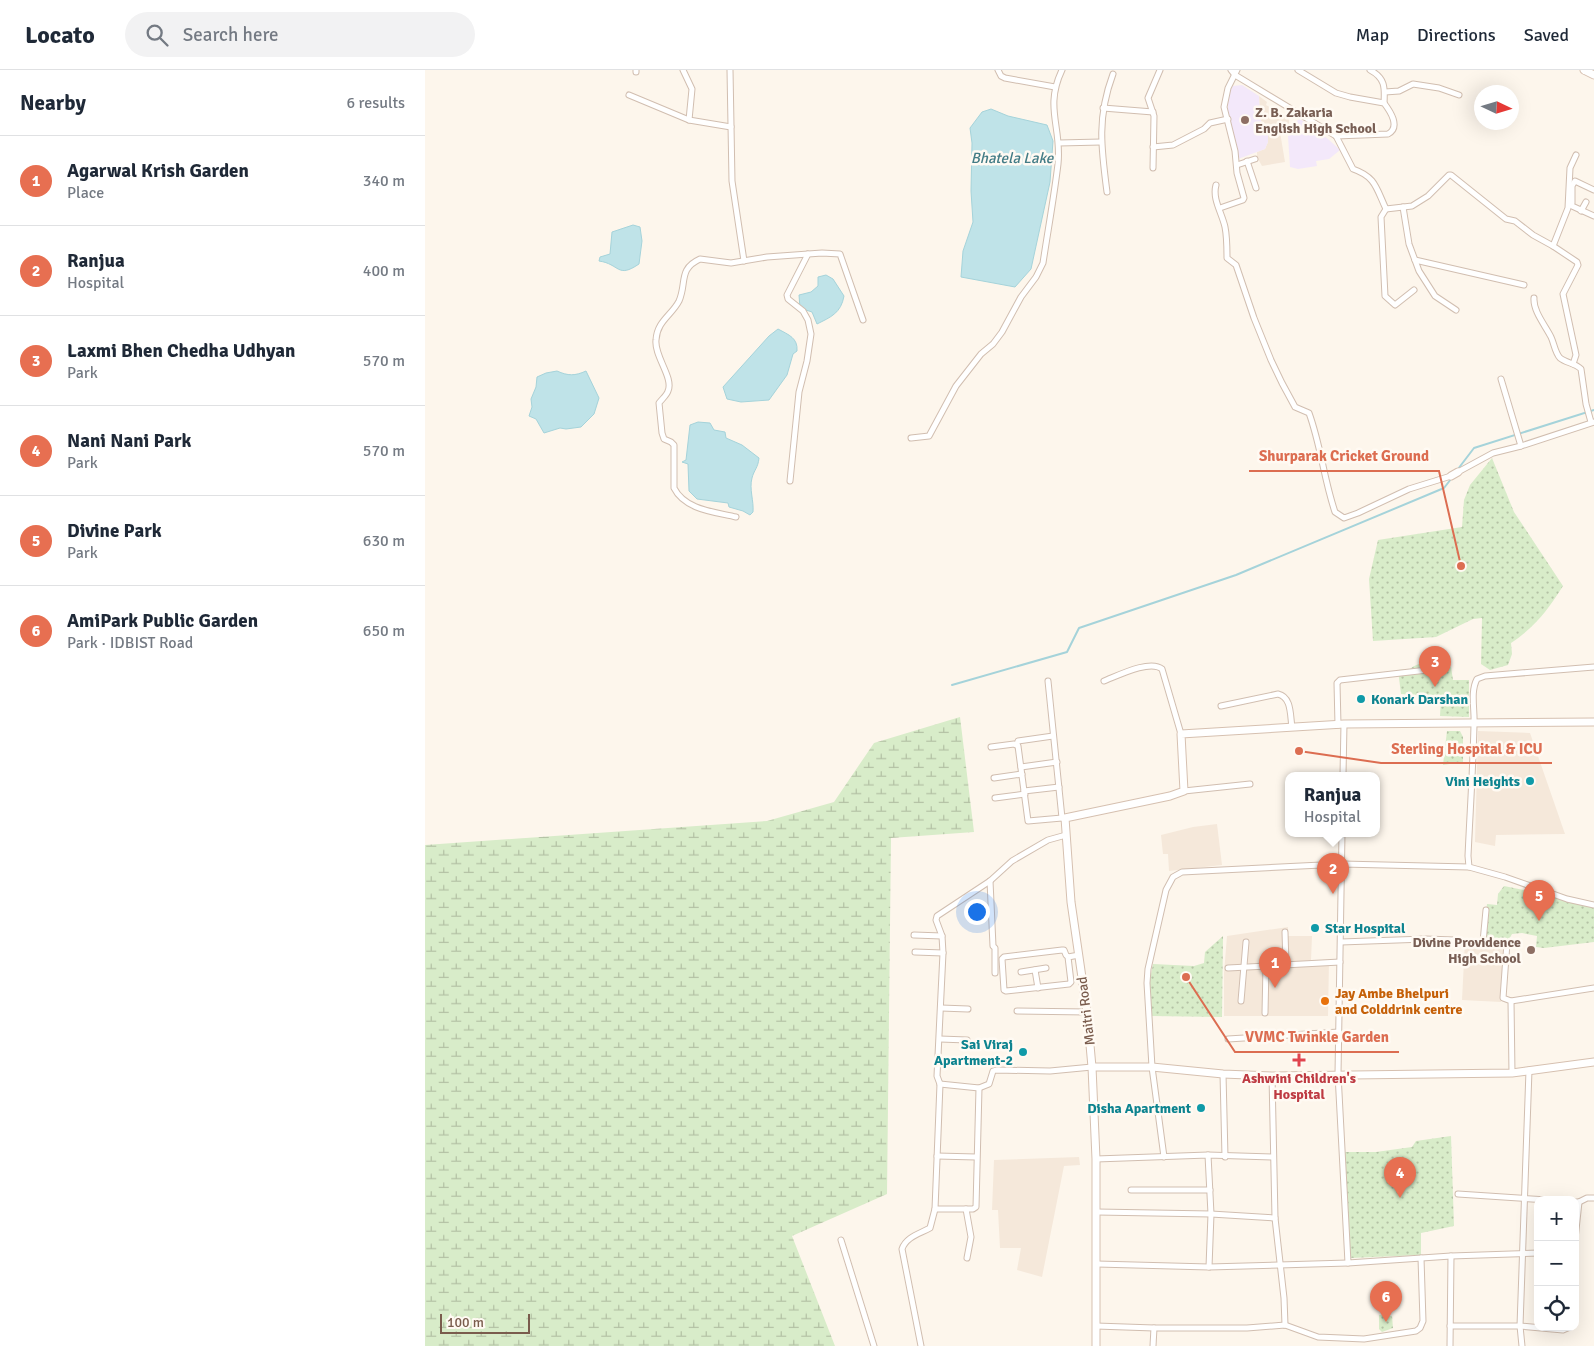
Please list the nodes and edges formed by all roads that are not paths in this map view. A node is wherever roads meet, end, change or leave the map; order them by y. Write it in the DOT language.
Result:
graph roads {
  1 [pos="683,70"];
  2 [pos="730,70"];
  3 [pos="1063,70"];
  4 [pos="1160,70"];
  5 [pos="1298,70"];
  6 [pos="1370,70"];
  7 [pos="1584,70"];
  8 [pos="1000,71"];
  9 [pos="1234,72"];
  10 [pos="1113,74"];
  11 [pos="1594,75"];
  12 [pos="1055,87"];
  13 [pos="1385,92"];
  14 [pos="629,95"];
  15 [pos="1459,95"];
  16 [pos="1384,103"];
  17 [pos="1103,108"];
  18 [pos="1153,112"];
  19 [pos="1228,119"];
  20 [pos="689,120"];
  21 [pos="731,127"];
  22 [pos="1335,136"];
  23 [pos="1101,142"];
  24 [pos="1059,143"];
  25 [pos="1153,147"];
  26 [pos="1576,155"];
  27 [pos="1255,159"];
  28 [pos="1247,161"];
  29 [pos="1237,165"];
  30 [pos="1153,168"];
  31 [pos="1216,185"];
  32 [pos="1256,188"];
  33 [pos="1594,190"];
  34 [pos="1107,192"];
  35 [pos="1586,202"];
  36 [pos="1403,207"];
  37 [pos="1570,207"];
  38 [pos="1220,208"];
  39 [pos="1386,209"];
  40 [pos="1581,211"];
  41 [pos="1594,216"];
  42 [pos="1553,246"];
  43 [pos="808,254"];
  44 [pos="1415,260"];
  45 [pos="743,261"];
  46 [pos="1524,285"];
  47 [pos="1414,290"];
  48 [pos="1534,298"];
  49 [pos="1456,310"];
  50 [pos="863,320"];
  51 [pos="1573,364"];
  52 [pos="1501,380"];
  53 [pos="1592,421"];
  54 [pos="911,438"];
  55 [pos="1521,446"];
  56 [pos="1458,472"];
  57 [pos="1451,476"];
  58 [pos="790,481"];
  59 [pos="736,518"];
  60 [pos="1594,667"];
  61 [pos="1435,669"];
  62 [pos="1048,681"];
  63 [pos="1104,681"];
  64 [pos="1221,706"];
  65 [pos="1594,722"];
  66 [pos="1474,723"];
  67 [pos="1341,724"];
  68 [pos="1292,727"];
  69 [pos="1181,734"];
  70 [pos="1053,736"];
  71 [pos="1017,744"];
  72 [pos="991,747"];
  73 [pos="1057,762"];
  74 [pos="1021,767"];
  75 [pos="1343,772"];
  76 [pos="1022,774"];
  77 [pos="994,778"];
  78 [pos="1250,784"];
  79 [pos="1059,787"];
  80 [pos="1184,791"];
  81 [pos="1024,792"];
  82 [pos="995,798"];
  83 [pos="1063,818"];
  84 [pos="1066,835"];
  85 [pos="1342,837"];
  86 [pos="1342,864"];
  87 [pos="1469,867"];
  88 [pos="989,881"];
  89 [pos="1594,905"];
  90 [pos="1486,910"];
  91 [pos="1285,932"];
  92 [pos="914,935"];
  93 [pos="942,936"];
  94 [pos="1455,940"];
  95 [pos="1245,942"];
  96 [pos="1341,942"];
  97 [pos="915,952"];
  98 [pos="943,953"];
  99 [pos="1079,955"];
  100 [pos="1068,957"];
  101 [pos="1340,962"];
  102 [pos="1286,965"];
  103 [pos="1266,966"];
  104 [pos="1243,967"];
  105 [pos="1046,968"];
  106 [pos="1228,968"];
  107 [pos="1035,970"];
  108 [pos="1021,972"];
  109 [pos="995,973"];
  110 [pos="1038,988"];
  111 [pos="1594,988"];
  112 [pos="1511,1000"];
  113 [pos="1241,1001"];
  114 [pos="941,1008"];
  115 [pos="968,1009"];
  116 [pos="1017,1011"];
  117 [pos="1087,1012"];
  118 [pos="1265,1013"];
  119 [pos="1339,1032"];
  120 [pos="1228,1038"];
  121 [pos="940,1039"];
  122 [pos="967,1040"];
  123 [pos="1594,1062"];
  124 [pos="1152,1066"];
  125 [pos="1092,1067"];
  126 [pos="1529,1070"];
  127 [pos="1512,1073"];
  128 [pos="1223,1074"];
  129 [pos="1339,1074"];
  130 [pos="1272,1076"];
  131 [pos="940,1084"];
  132 [pos="979,1088"];
  133 [pos="1208,1155"];
  134 [pos="937,1156"];
  135 [pos="976,1157"];
  136 [pos="1164,1157"];
  137 [pos="1225,1157"];
  138 [pos="1273,1157"];
  139 [pos="1096,1159"];
  140 [pos="1131,1190"];
  141 [pos="1210,1190"];
  142 [pos="1458,1194"];
  143 [pos="1525,1198"];
  144 [pos="1594,1198"];
  145 [pos="1534,1199"];
  146 [pos="1579,1201"];
  147 [pos="935,1209"];
  148 [pos="966,1209"];
  149 [pos="1097,1212"];
  150 [pos="1211,1214"];
  151 [pos="1275,1218"];
  152 [pos="841,1240"];
  153 [pos="1523,1253"];
  154 [pos="1534,1253"];
  155 [pos="1451,1256"];
  156 [pos="967,1258"];
  157 [pos="1421,1258"];
  158 [pos="1349,1263"];
  159 [pos="1097,1264"];
  160 [pos="1280,1266"];
  161 [pos="1209,1267"];
  162 [pos="1285,1325"];
  163 [pos="1096,1326"];
  164 [pos="1450,1326"];
  165 [pos="1520,1326"];
  166 [pos="1534,1327"];
  167 [pos="1153,1328"];
  168 [pos="1365,1338"];
  169 [pos="874,1346"];
  170 [pos="921,1346"];
  171 [pos="1096,1346"];
  172 [pos="1153,1346"];
  173 [pos="1365,1346"];
  174 [pos="1450,1346"];
  175 [pos="1522,1346"];
  1 -- 20 [label="street"];
  2 -- 21 [label="street"];
  3 -- 12 [label="street"];
  4 -- 18 [label="street"];
  5 -- 16 [label="street"];
  6 -- 13 [label="street"];
  7 -- 11 [label="street"];
  8 -- 12 [label="street"];
  9 -- 19 [label="street"];
  9 -- 22 [label="street"];
  10 -- 17 [label="street"];
  12 -- 24 [label="street"];
  13 -- 15 [label="street"];
  13 -- 16 [label="street"];
  14 -- 20 [label="street"];
  16 -- 22 [label="street"];
  17 -- 18 [label="street"];
  17 -- 23 [label="street"];
  18 -- 25 [label="street"];
  19 -- 25 [label="street"];
  19 -- 29 [label="street"];
  20 -- 21 [label="street"];
  21 -- 45 [label="street"];
  22 -- 39 [label="street"];
  23 -- 24 [label="street"];
  23 -- 34 [label="street"];
  24 -- 54 [label="street"];
  25 -- 30 [label="street"];
  26 -- 37 [label="street"];
  27 -- 28 [label="street"];
  28 -- 29 [label="street"];
  28 -- 32 [label="street"];
  29 -- 38 [label="street"];
  31 -- 38 [label="street"];
  33 -- 37 [label="street"];
  35 -- 40 [label="street"];
  36 -- 39 [label="street"];
  36 -- 42 [label="street"];
  36 -- 44 [label="street"];
  37 -- 40 [label="street"];
  37 -- 42 [label="street"];
  38 -- 57 [label="street"];
  39 -- 47 [label="street"];
  40 -- 41 [label="street"];
  42 -- 51 [label="street"];
  43 -- 45 [label="street"];
  43 -- 50 [label="street"];
  43 -- 58 [label="street"];
  44 -- 46 [label="street"];
  44 -- 49 [label="street"];
  45 -- 59 [label="street"];
  48 -- 51 [label="street"];
  51 -- 53 [label="street"];
  52 -- 55 [label="street"];
  53 -- 55 [label="street"];
  55 -- 56 [label="street"];
  56 -- 57 [label="street"];
  60 -- 66 [label="street"];
  61 -- 67 [label="street"];
  62 -- 70 [label="street, Maitri Road"];
  63 -- 69 [label="street"];
  64 -- 68 [label="street"];
  65 -- 66 [label="street"];
  66 -- 67 [label="street"];
  66 -- 87 [label="street"];
  67 -- 68 [label="street"];
  67 -- 75 [label="street"];
  68 -- 69 [label="street"];
  69 -- 80 [label="street"];
  70 -- 71 [label="street"];
  70 -- 73 [label="street, Maitri Road"];
  71 -- 72 [label="street"];
  71 -- 74 [label="street"];
  73 -- 74 [label="street"];
  73 -- 79 [label="street, Maitri Road"];
  74 -- 76 [label="street"];
  76 -- 77 [label="street"];
  76 -- 81 [label="street"];
  78 -- 80 [label="street"];
  79 -- 81 [label="street"];
  79 -- 83 [label="street, Maitri Road"];
  80 -- 83 [label="street"];
  81 -- 82 [label="street"];
  81 -- 83 [label="street"];
  83 -- 84 [label="street, Maitri Road"];
  84 -- 88 [label="street"];
  84 -- 99 [label="street, Maitri Road"];
  85 -- 86 [label="street"];
  86 -- 87 [label="street"];
  86 -- 96 [label="street"];
  86 -- 124 [label="street"];
  87 -- 89 [label="street"];
  88 -- 93 [label="street"];
  88 -- 109 [label="street"];
  90 -- 112 [label="street"];
  91 -- 102 [label="street"];
  92 -- 93 [label="street"];
  93 -- 98 [label="street"];
  94 -- 96 [label="street"];
  95 -- 104 [label="street"];
  96 -- 101 [label="street"];
  97 -- 98 [label="street"];
  98 -- 114 [label="street"];
  99 -- 100 [label="street"];
  99 -- 117 [label="street, Maitri Road"];
  100 -- 110 [label="street"];
  100 -- 110 [label="street"];
  101 -- 102 [label="street"];
  101 -- 119 [label="street"];
  102 -- 103 [label="street"];
  103 -- 104 [label="street"];
  103 -- 118 [label="street"];
  104 -- 106 [label="street"];
  104 -- 113 [label="street"];
  105 -- 107 [label="street"];
  107 -- 108 [label="street"];
  107 -- 110 [label="street"];
  111 -- 112 [label="street"];
  112 -- 127 [label="street"];
  114 -- 115 [label="street"];
  114 -- 121 [label="street"];
  116 -- 117 [label="street"];
  117 -- 125 [label="street, Maitri Road"];
  119 -- 120 [label="street"];
  119 -- 129 [label="street"];
  121 -- 122 [label="street"];
  121 -- 131 [label="street"];
  123 -- 126 [label="street"];
  124 -- 125 [label="street"];
  124 -- 128 [label="street"];
  124 -- 136 [label="street"];
  125 -- 132 [label="street"];
  125 -- 139 [label="street, Maitri Road"];
  126 -- 127 [label="street"];
  126 -- 143 [label="street"];
  127 -- 129 [label="street"];
  128 -- 130 [label="street"];
  128 -- 137 [label="street"];
  129 -- 130 [label="street"];
  129 -- 158 [label="street"];
  130 -- 138 [label="street"];
  131 -- 132 [label="street"];
  131 -- 134 [label="street"];
  132 -- 135 [label="street"];
  133 -- 136 [label="street"];
  133 -- 137 [label="street"];
  133 -- 141 [label="street"];
  134 -- 135 [label="street"];
  134 -- 147 [label="street"];
  135 -- 148 [label="street"];
  136 -- 139 [label="street"];
  137 -- 138 [label="street"];
  138 -- 151 [label="street"];
  139 -- 149 [label="street, Maitri Road"];
  140 -- 141 [label="street"];
  141 -- 150 [label="street"];
  142 -- 143 [label="street"];
  143 -- 145 [label="street"];
  143 -- 153 [label="street"];
  144 -- 146 [label="street"];
  147 -- 148 [label="street"];
  147 -- 170 [label="street"];
  148 -- 156 [label="street"];
  149 -- 150 [label="street"];
  149 -- 159 [label="street, Maitri Road"];
  150 -- 151 [label="street"];
  150 -- 161 [label="street"];
  151 -- 160 [label="street"];
  152 -- 169 [label="street"];
  153 -- 154 [label="street"];
  153 -- 155 [label="street"];
  153 -- 165 [label="street"];
  155 -- 157 [label="street"];
  155 -- 164 [label="street"];
  157 -- 158 [label="street"];
  157 -- 168 [label="street"];
  158 -- 160 [label="street"];
  159 -- 161 [label="street"];
  159 -- 163 [label="street, Maitri Road"];
  160 -- 161 [label="street"];
  160 -- 162 [label="street"];
  162 -- 167 [label="street"];
  162 -- 168 [label="street"];
  163 -- 167 [label="street"];
  163 -- 171 [label="street, Maitri Road"];
  164 -- 165 [label="street"];
  164 -- 174 [label="street"];
  165 -- 166 [label="street"];
  165 -- 175 [label="street"];
  167 -- 172 [label="street"];
  168 -- 173 [label="street"];
}
